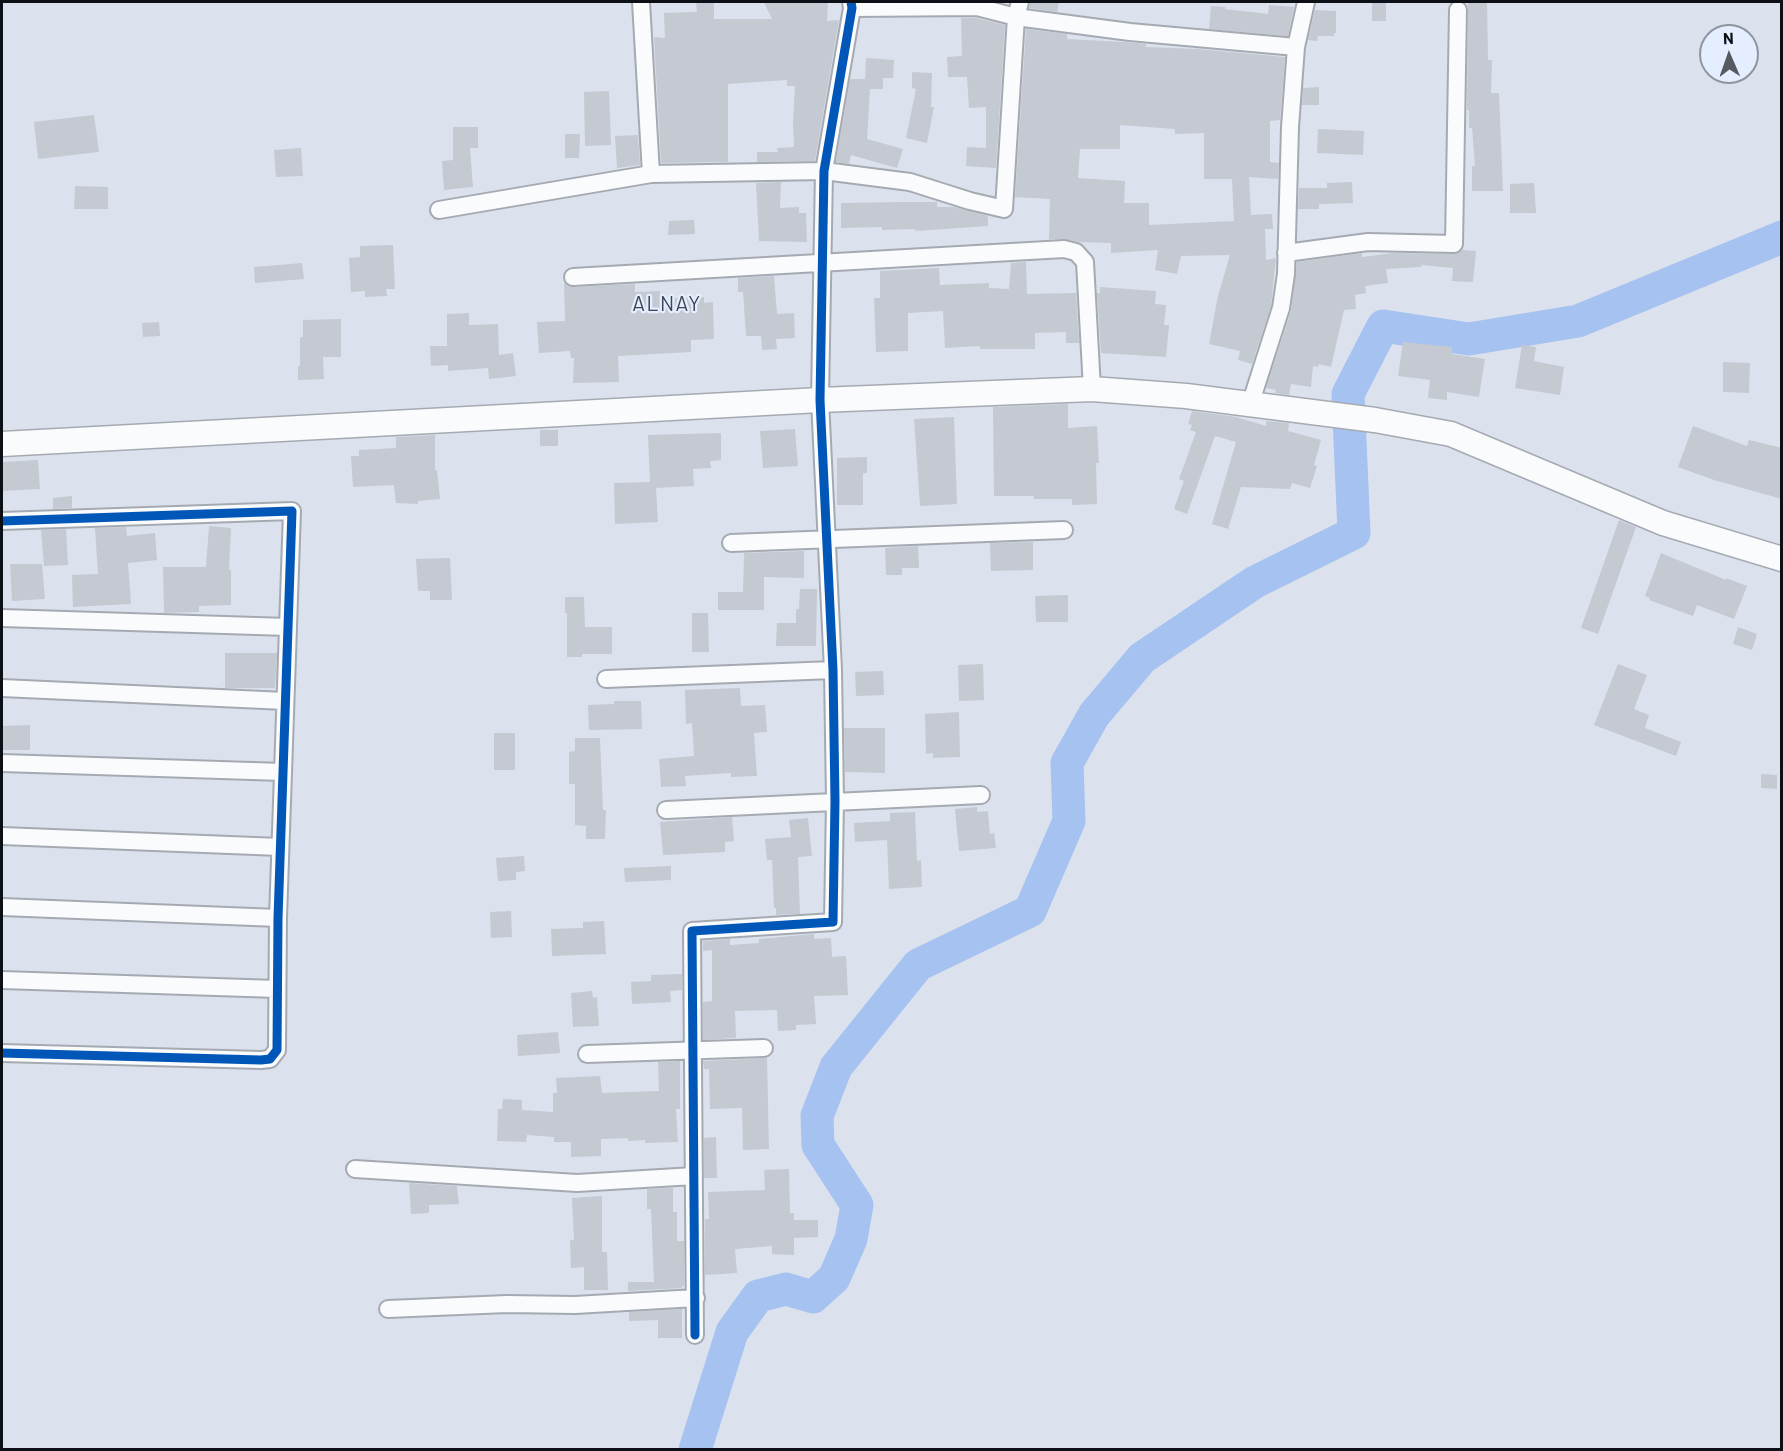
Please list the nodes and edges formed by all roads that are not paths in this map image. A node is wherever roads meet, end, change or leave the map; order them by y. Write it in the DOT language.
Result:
graph roads {
  1 [pos="641,2"];
  2 [pos="1306,2"];
  3 [pos="852,5"];
  4 [pos="1018,9"];
  5 [pos="1458,10"];
  6 [pos="1296,47"];
  7 [pos="824,171"];
  8 [pos="651,174"];
  9 [pos="439,210"];
  10 [pos="1286,253"];
  11 [pos="822,262"];
  12 [pos="573,277"];
  13 [pos="1092,389"];
  14 [pos="820,400"];
  15 [pos="1250,405"];
  16 [pos="2,444"];
  17 [pos="2,521"];
  18 [pos="1064,530"];
  19 [pos="826,540"];
  20 [pos="731,543"];
  21 [pos="1782,559"];
  22 [pos="2,618"];
  23 [pos="288,627"];
  24 [pos="833,670"];
  25 [pos="606,679"];
  26 [pos="2,688"];
  27 [pos="285,701"];
  28 [pos="2,763"];
  29 [pos="283,772"];
  30 [pos="981,795"];
  31 [pos="835,801"];
  32 [pos="666,810"];
  33 [pos="2,836"];
  34 [pos="280,847"];
  35 [pos="2,907"];
  36 [pos="278,918"];
  37 [pos="2,980"];
  38 [pos="277,989"];
  39 [pos="764,1048"];
  40 [pos="693,1051"];
  41 [pos="2,1053"];
  42 [pos="587,1054"];
  43 [pos="355,1168"];
  44 [pos="694,1176"];
  45 [pos="696,1298"];
  46 [pos="388,1309"];
  47 [pos="695,1335"];
  1 -- 8 [label="street"];
  2 -- 6 [label="street"];
  3 -- 4 [label="street"];
  3 -- 7 [label="street"];
  4 -- 6 [label="street"];
  4 -- 7 [label="street"];
  5 -- 10 [label="street"];
  6 -- 10 [label="street"];
  7 -- 8 [label="street"];
  7 -- 11 [label="street"];
  8 -- 9 [label="street"];
  10 -- 15 [label="street"];
  11 -- 12 [label="street"];
  11 -- 13 [label="street"];
  11 -- 14 [label="street"];
  13 -- 14 [label="main road"];
  13 -- 15 [label="main road"];
  14 -- 16 [label="main road"];
  14 -- 19 [label="street"];
  15 -- 21 [label="main road"];
  17 -- 23 [label="street"];
  18 -- 19 [label="street"];
  19 -- 20 [label="street"];
  19 -- 24 [label="street"];
  22 -- 23 [label="street"];
  23 -- 27 [label="street"];
  24 -- 25 [label="street"];
  24 -- 31 [label="street"];
  26 -- 27 [label="street"];
  27 -- 29 [label="street"];
  28 -- 29 [label="street"];
  29 -- 34 [label="street"];
  30 -- 31 [label="street"];
  31 -- 32 [label="street"];
  31 -- 40 [label="street"];
  33 -- 34 [label="street"];
  34 -- 36 [label="street"];
  35 -- 36 [label="street"];
  36 -- 38 [label="street"];
  37 -- 38 [label="street"];
  38 -- 41 [label="street"];
  39 -- 40 [label="street"];
  40 -- 42 [label="street"];
  40 -- 44 [label="street"];
  43 -- 44 [label="street"];
  44 -- 45 [label="street"];
  45 -- 46 [label="street"];
  45 -- 47 [label="street"];
}
